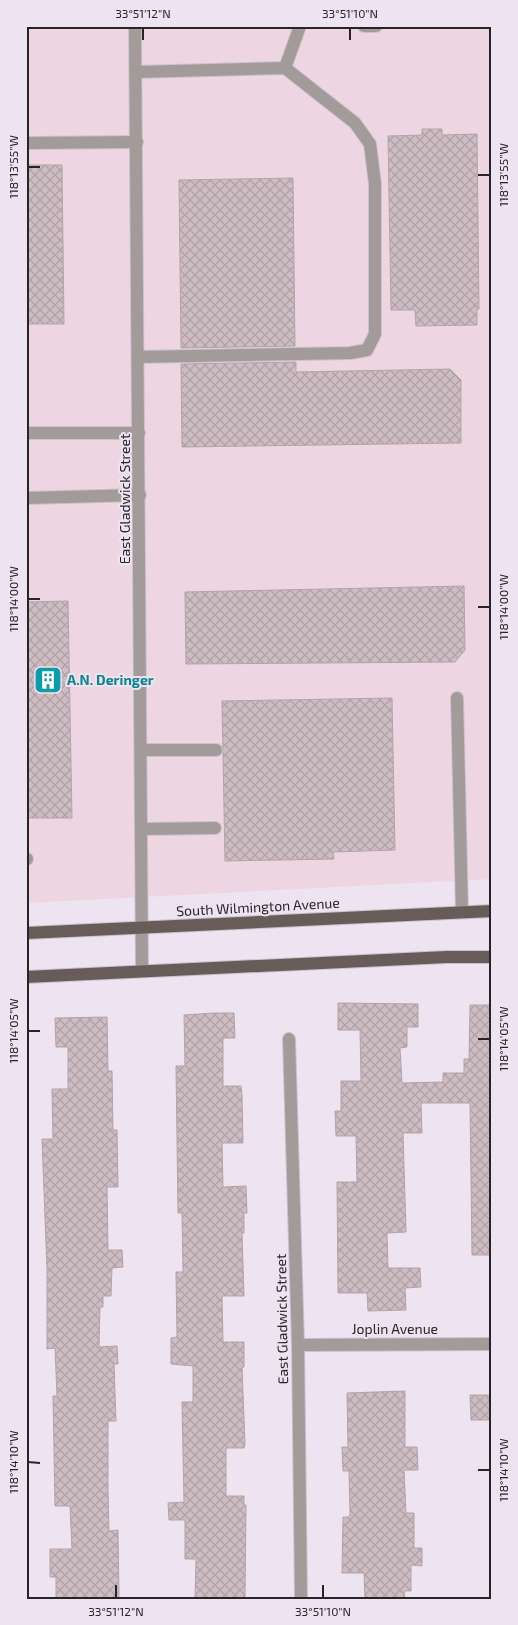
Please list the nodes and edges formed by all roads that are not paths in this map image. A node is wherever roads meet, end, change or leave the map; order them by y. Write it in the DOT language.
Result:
graph roads {
  1 [pos="135,26"];
  2 [pos="300,26"];
  3 [pos="364,26"];
  4 [pos="376,26"];
  5 [pos="285,68"];
  6 [pos="137,72"];
  7 [pos="138,142"];
  8 [pos="26,143"];
  9 [pos="139,357"];
  10 [pos="26,433"];
  11 [pos="139,433"];
  12 [pos="140,495"];
  13 [pos="26,498"];
  14 [pos="457,698"];
  15 [pos="141,750"];
  16 [pos="216,750"];
  17 [pos="215,828"];
  18 [pos="142,829"];
  19 [pos="492,911"];
  20 [pos="462,912"];
  21 [pos="142,927"];
  22 [pos="26,933"];
  23 [pos="492,958"];
  24 [pos="142,971"];
  25 [pos="26,977"];
  26 [pos="289,1039"];
  27 [pos="492,1344"];
  28 [pos="298,1345"];
  29 [pos="301,1599"];
  1 -- 6 [label="street, East Gladwick Street"];
  2 -- 5 [label="street"];
  3 -- 4 [label="street"];
  5 -- 6 [label="street"];
  5 -- 9 [label="street"];
  6 -- 7 [label="street, East Gladwick Street"];
  7 -- 8 [label="street"];
  7 -- 9 [label="street, East Gladwick Street"];
  9 -- 11 [label="street, East Gladwick Street"];
  10 -- 11 [label="street"];
  11 -- 12 [label="street, East Gladwick Street"];
  12 -- 13 [label="street"];
  12 -- 15 [label="street, East Gladwick Street"];
  14 -- 20 [label="street"];
  15 -- 16 [label="street"];
  15 -- 18 [label="street, East Gladwick Street"];
  17 -- 18 [label="street"];
  18 -- 21 [label="street, East Gladwick Street"];
  19 -- 20 [label="main road, South Wilmington Avenue"];
  20 -- 21 [label="main road, South Wilmington Avenue"];
  21 -- 22 [label="main road, South Wilmington Avenue"];
  21 -- 24 [label="street, East Gladwick Street"];
  23 -- 24 [label="main road"];
  24 -- 25 [label="main road"];
  26 -- 28 [label="street, East Gladwick Street"];
  27 -- 28 [label="street, Joplin Avenue"];
  28 -- 29 [label="street, East Gladwick Street"];
}
